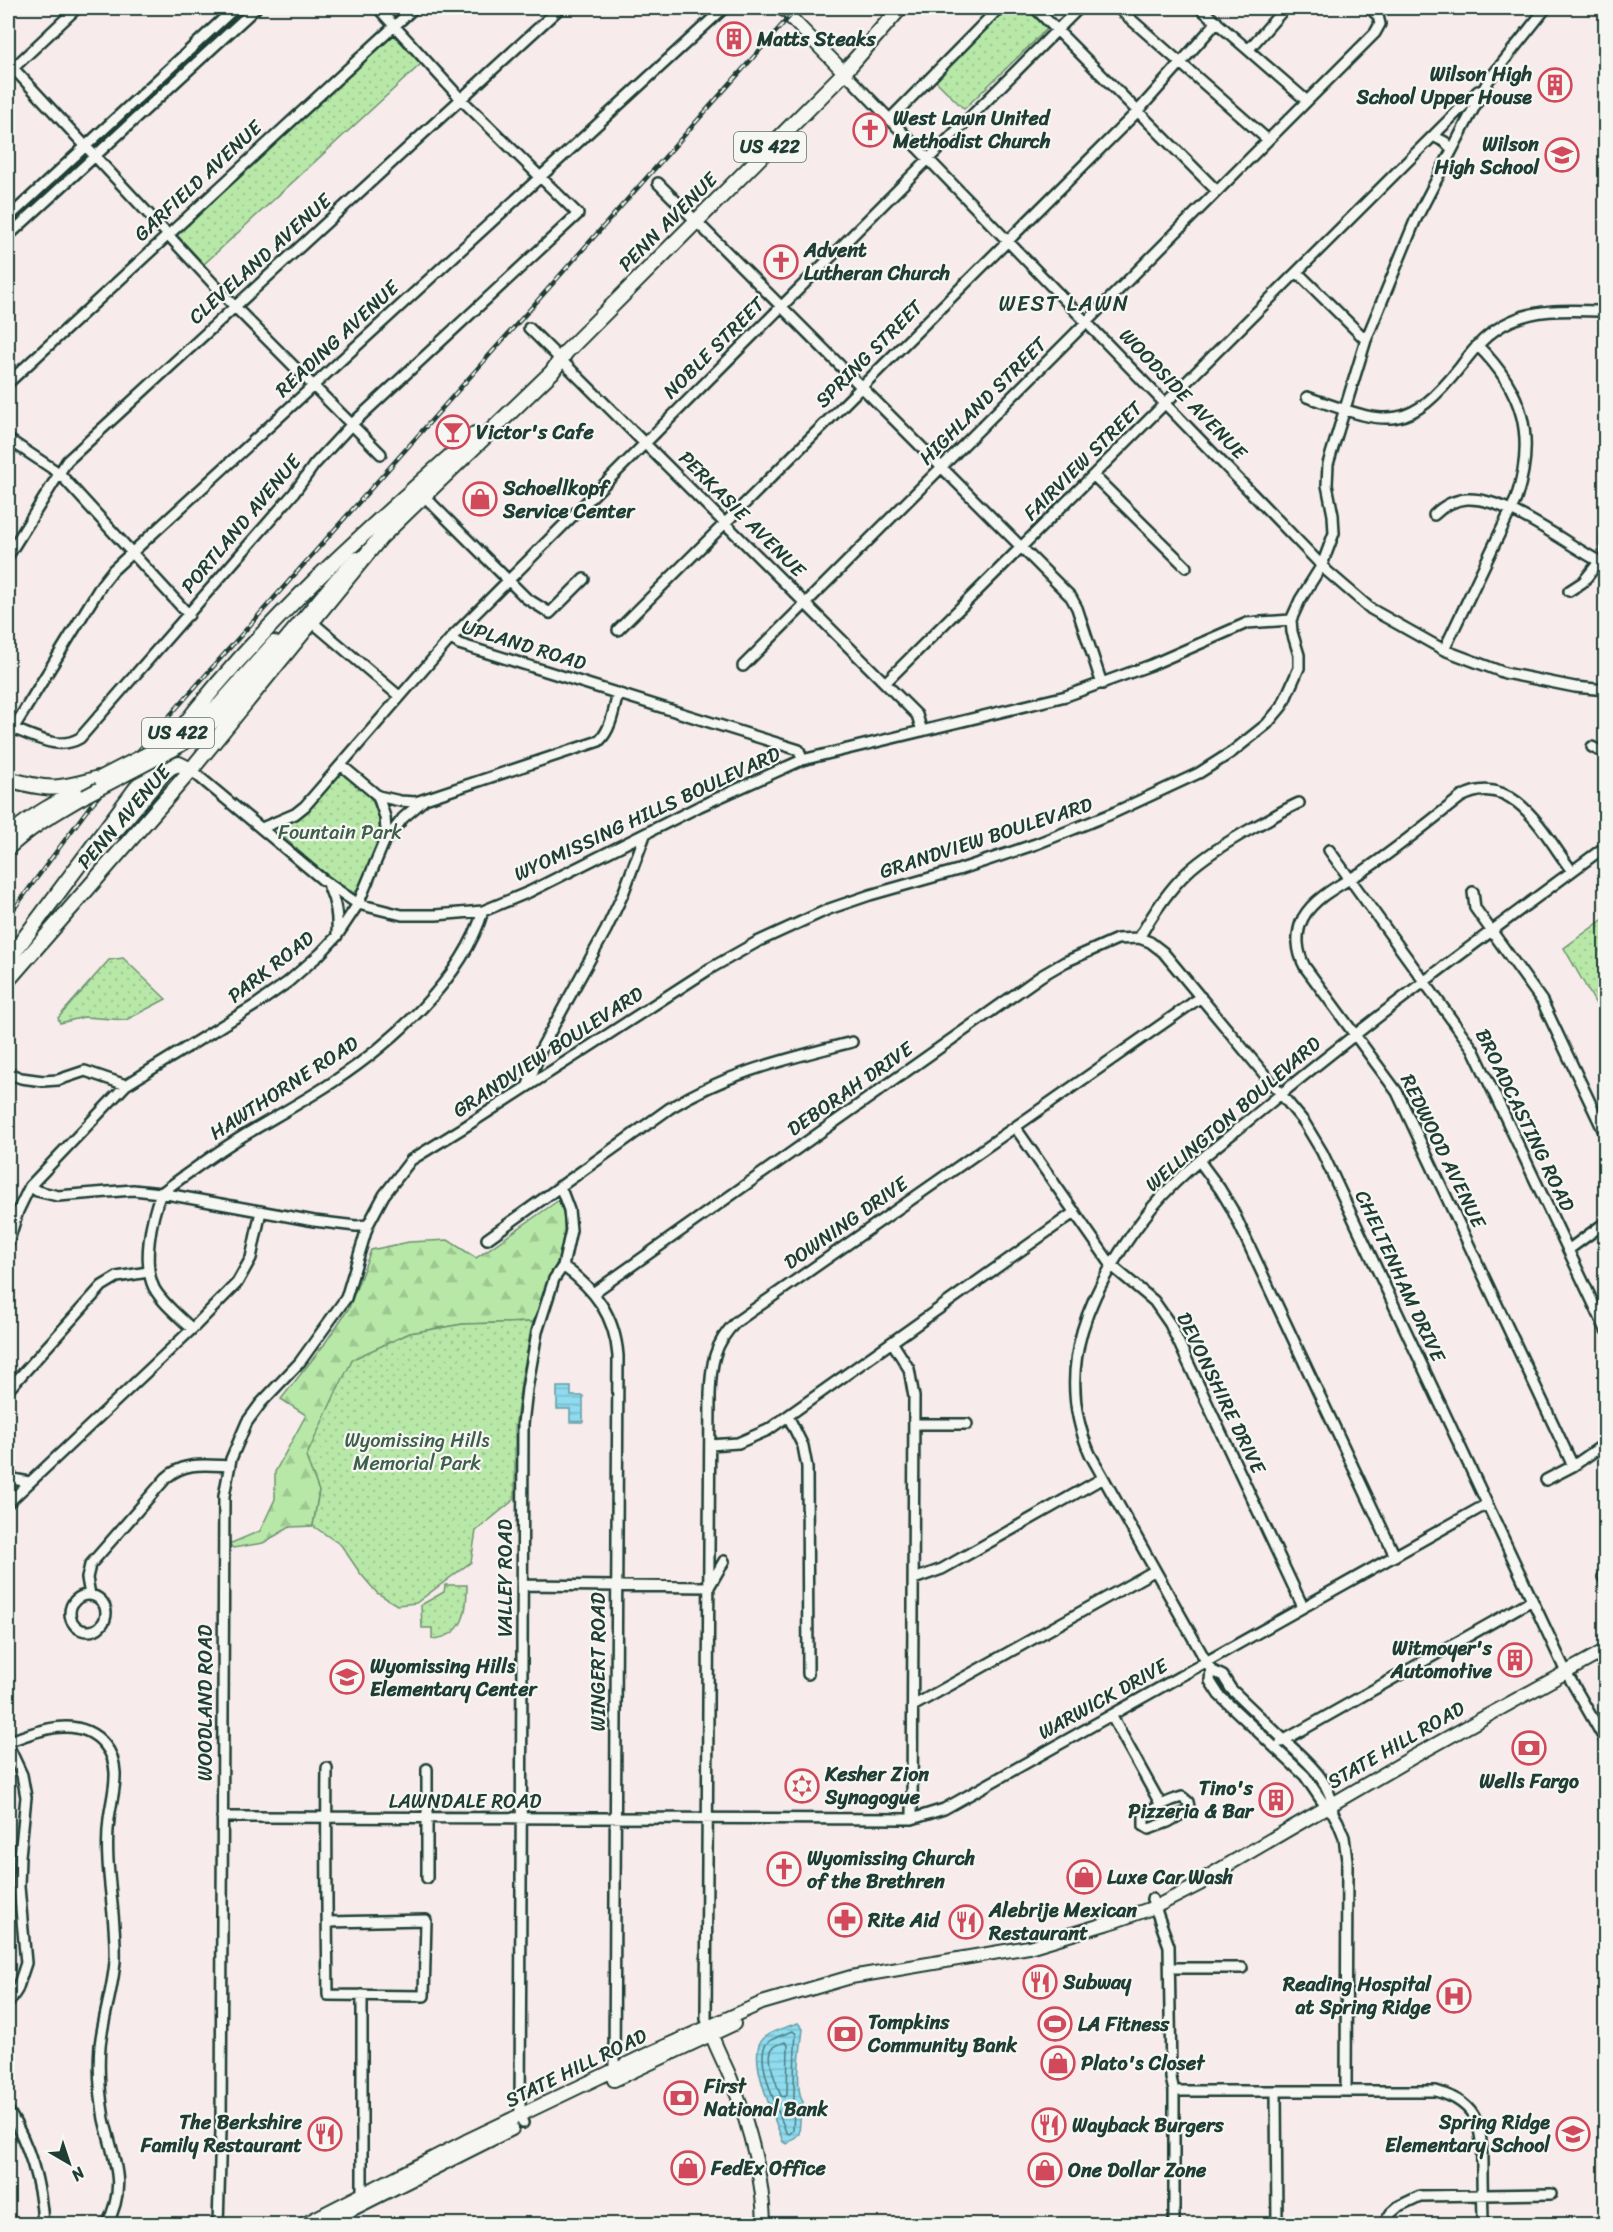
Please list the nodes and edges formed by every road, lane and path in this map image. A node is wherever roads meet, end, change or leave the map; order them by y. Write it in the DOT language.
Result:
graph roads {
  1 [pos="78,8"];
  2 [pos="235,8"];
  3 [pos="256,8"];
  4 [pos="378,8"];
  5 [pos="414,8"];
  6 [pos="560,8"];
  7 [pos="724,8"];
  8 [pos="900,8"];
  9 [pos="999,8"];
  10 [pos="1035,8"];
  11 [pos="1079,8"];
  12 [pos="1118,8"];
  13 [pos="1200,8"];
  14 [pos="1285,8"];
  15 [pos="1370,8"];
  16 [pos="1546,8"];
  17 [pos="785,12"];
  18 [pos="1217,22"];
  19 [pos="393,26"];
  20 [pos="1057,30"];
  21 [pos="1249,50"];
  22 [pos="1181,63"];
  23 [pos="10,70"];
  24 [pos="844,72"];
  25 [pos="1488,81"];
  26 [pos="461,99"];
  27 [pos="1307,101"];
  28 [pos="1138,111"];
  29 [pos="890,119"];
  30 [pos="1433,136"];
  31 [pos="1268,140"];
  32 [pos="85,145"];
  33 [pos="1452,149"];
  34 [pos="95,156"];
  35 [pos="928,159"];
  36 [pos="540,177"];
  37 [pos="658,183"];
  38 [pos="1218,191"];
  39 [pos="8,218"];
  40 [pos="696,221"];
  41 [pos="167,234"];
  42 [pos="8,236"];
  43 [pos="1008,241"];
  44 [pos="1297,272"];
  45 [pos="782,306"];
  46 [pos="235,307"];
  47 [pos="1605,311"];
  48 [pos="1086,322"];
  49 [pos="530,328"];
  50 [pos="1366,340"];
  51 [pos="1477,345"];
  52 [pos="560,358"];
  53 [pos="8,383"];
  54 [pos="313,385"];
  55 [pos="862,387"];
  56 [pos="1306,397"];
  57 [pos="1165,404"];
  58 [pos="1346,411"];
  59 [pos="352,424"];
  60 [pos="8,439"];
  61 [pos="644,442"];
  62 [pos="381,454"];
  63 [pos="942,467"];
  64 [pos="59,472"];
  65 [pos="1094,476"];
  66 [pos="420,491"];
  67 [pos="1509,511"];
  68 [pos="1434,515"];
  69 [pos="725,524"];
  70 [pos="372,526"];
  71 [pos="1605,533"];
  72 [pos="381,538"];
  73 [pos="1023,547"];
  74 [pos="132,552"];
  75 [pos="8,556"];
  76 [pos="1603,564"];
  77 [pos="1322,565"];
  78 [pos="1186,567"];
  79 [pos="584,579"];
  80 [pos="508,580"];
  81 [pos="1569,591"];
  82 [pos="806,604"];
  83 [pos="189,615"];
  84 [pos="1291,620"];
  85 [pos="311,621"];
  86 [pos="618,630"];
  87 [pos="452,638"];
  88 [pos="1444,650"];
  89 [pos="743,666"];
  90 [pos="885,683"];
  91 [pos="1102,684"];
  92 [pos="1605,690"];
  93 [pos="618,693"];
  94 [pos="399,696"];
  95 [pos="10,728"];
  96 [pos="922,731"];
  97 [pos="1592,747"];
  98 [pos="1605,754"];
  99 [pos="802,760"];
  100 [pos="341,765"];
  101 [pos="191,770"];
  102 [pos="99,778"];
  103 [pos="8,779"];
  104 [pos="378,796"];
  105 [pos="425,799"];
  106 [pos="1299,803"];
  107 [pos="261,828"];
  108 [pos="8,835"];
  109 [pos="645,835"];
  110 [pos="384,842"];
  111 [pos="1605,846"];
  112 [pos="8,849"];
  113 [pos="1329,850"];
  114 [pos="1572,871"];
  115 [pos="1350,879"];
  116 [pos="328,884"];
  117 [pos="58,892"];
  118 [pos="1473,892"];
  119 [pos="358,904"];
  120 [pos="483,911"];
  121 [pos="1491,931"];
  122 [pos="336,937"];
  123 [pos="1138,938"];
  124 [pos="8,960"];
  125 [pos="8,980"];
  126 [pos="1425,980"];
  127 [pos="1201,997"];
  128 [pos="1355,1034"];
  129 [pos="852,1042"];
  130 [pos="8,1074"];
  131 [pos="126,1085"];
  132 [pos="528,1085"];
  133 [pos="1280,1095"];
  134 [pos="1015,1126"];
  135 [pos="1605,1136"];
  136 [pos="1200,1162"];
  137 [pos="30,1186"];
  138 [pos="560,1186"];
  139 [pos="161,1193"];
  140 [pos="261,1211"];
  141 [pos="1075,1212"];
  142 [pos="1605,1222"];
  143 [pos="368,1225"];
  144 [pos="487,1239"];
  145 [pos="8,1244"];
  146 [pos="1568,1250"];
  147 [pos="563,1266"];
  148 [pos="1112,1266"];
  149 [pos="148,1272"];
  150 [pos="593,1293"];
  151 [pos="1605,1326"];
  152 [pos="192,1329"];
  153 [pos="892,1342"];
  154 [pos="8,1390"];
  155 [pos="788,1416"];
  156 [pos="915,1424"];
  157 [pos="967,1424"];
  158 [pos="1605,1443"];
  159 [pos="710,1445"];
  160 [pos="230,1466"];
  161 [pos="1573,1466"];
  162 [pos="8,1478"];
  163 [pos="1103,1478"];
  164 [pos="1546,1480"];
  165 [pos="29,1482"];
  166 [pos="8,1503"];
  167 [pos="1487,1504"];
  168 [pos="1395,1556"];
  169 [pos="724,1561"];
  170 [pos="1154,1571"];
  171 [pos="914,1580"];
  172 [pos="523,1585"];
  173 [pos="616,1586"];
  174 [pos="709,1587"];
  175 [pos="90,1594"];
  176 [pos="1532,1600"];
  177 [pos="1303,1607"];
  178 [pos="1605,1650"];
  179 [pos="1209,1666"];
  180 [pos="1566,1672"];
  181 [pos="808,1674"];
  182 [pos="913,1706"];
  183 [pos="1111,1715"];
  184 [pos="1284,1740"];
  185 [pos="1605,1742"];
  186 [pos="8,1743"];
  187 [pos="1276,1747"];
  188 [pos="327,1768"];
  189 [pos="427,1769"];
  190 [pos="1161,1805"];
  191 [pos="1331,1808"];
  192 [pos="222,1817"];
  193 [pos="326,1818"];
  194 [pos="427,1819"];
  195 [pos="522,1819"];
  196 [pos="615,1819"];
  197 [pos="912,1819"];
  198 [pos="708,1820"];
  199 [pos="427,1878"];
  200 [pos="1154,1903"];
  201 [pos="327,1922"];
  202 [pos="1170,1968"];
  203 [pos="1242,1968"];
  204 [pos="362,1995"];
  205 [pos="8,2004"];
  206 [pos="710,2031"];
  207 [pos="614,2075"];
  208 [pos="1174,2091"];
  209 [pos="1276,2091"];
  210 [pos="1346,2091"];
  211 [pos="8,2110"];
  212 [pos="521,2119"];
  213 [pos="1482,2194"];
  214 [pos="1551,2194"];
  215 [pos="364,2198"];
  216 [pos="43,2224"];
  217 [pos="107,2224"];
  218 [pos="218,2224"];
  219 [pos="304,2224"];
  220 [pos="323,2224"];
  221 [pos="764,2224"];
  222 [pos="1174,2224"];
  223 [pos="1277,2224"];
  224 [pos="1384,2224"];
  225 [pos="1483,2224"];
  1 -- 23 [label="street"];
  2 -- 32 [label="street"];
  3 -- 34 [label="street"];
  4 -- 19 [label="street"];
  5 -- 19 [label="street, GARFIELD AVENUE"];
  6 -- 26 [label="street, CLEVELAND AVENUE"];
  7 -- 36 [label="street, READING AVENUE"];
  8 -- 24 [label="highway, PENN AVENUE / US 422"];
  9 -- 29 [label="street"];
  10 -- 20 [label="street"];
  11 -- 20 [label="street, NOBLE STREET"];
  12 -- 22 [label="street"];
  13 -- 18 [label="street"];
  14 -- 21 [label="street"];
  15 -- 27 [label="street, HIGHLAND STREET"];
  16 -- 25 [label="street"];
  17 -- 24 [label="main road, WOODSIDE AVENUE"];
  18 -- 21 [label="street"];
  18 -- 22 [label="street, SPRING STREET"];
  19 -- 26 [label="street"];
  19 -- 41 [label="street, GARFIELD AVENUE"];
  20 -- 28 [label="street"];
  20 -- 35 [label="street, NOBLE STREET"];
  21 -- 27 [label="street"];
  22 -- 28 [label="street, SPRING STREET"];
  22 -- 31 [label="street"];
  23 -- 32 [label="street"];
  24 -- 29 [label="street, WOODSIDE AVENUE"];
  24 -- 40 [label="highway, PENN AVENUE / US 422"];
  25 -- 30 [label="street, FAIRVIEW STREET"];
  25 -- 33 [label="street"];
  26 -- 36 [label="street"];
  26 -- 46 [label="street, CLEVELAND AVENUE"];
  27 -- 31 [label="street, HIGHLAND STREET"];
  28 -- 38 [label="street"];
  28 -- 43 [label="street, SPRING STREET"];
  29 -- 35 [label="street, WOODSIDE AVENUE"];
  30 -- 33 [label="street"];
  30 -- 44 [label="street, FAIRVIEW STREET"];
  31 -- 38 [label="street, HIGHLAND STREET"];
  32 -- 34 [label="street"];
  32 -- 39 [label="street"];
  33 -- 50 [label="street"];
  34 -- 41 [label="street"];
  34 -- 42 [label="street"];
  35 -- 43 [label="street, WOODSIDE AVENUE"];
  35 -- 45 [label="street, NOBLE STREET"];
  36 -- 54 [label="street, READING AVENUE"];
  36 -- 59 [label="street, PORTLAND AVENUE"];
  37 -- 40 [label="street"];
  38 -- 48 [label="street, HIGHLAND STREET"];
  40 -- 45 [label="street"];
  40 -- 52 [label="highway, PENN AVENUE / US 422"];
  41 -- 46 [label="street"];
  41 -- 53 [label="street, GARFIELD AVENUE"];
  43 -- 48 [label="street, WOODSIDE AVENUE"];
  43 -- 55 [label="street, SPRING STREET"];
  44 -- 50 [label="street"];
  44 -- 57 [label="street, FAIRVIEW STREET"];
  45 -- 55 [label="street"];
  45 -- 61 [label="street, NOBLE STREET"];
  46 -- 54 [label="street"];
  46 -- 64 [label="street, CLEVELAND AVENUE"];
  47 -- 51 [label="street"];
  48 -- 57 [label="street, WOODSIDE AVENUE"];
  48 -- 63 [label="street, HIGHLAND STREET"];
  49 -- 52 [label="street, PERKASIE AVENUE"];
  50 -- 58 [label="street"];
  51 -- 58 [label="street"];
  51 -- 67 [label="street"];
  52 -- 61 [label="street, PERKASIE AVENUE"];
  52 -- 66 [label="highway, PENN AVENUE / US 422"];
  54 -- 59 [label="street"];
  54 -- 74 [label="street, READING AVENUE"];
  55 -- 63 [label="street"];
  55 -- 69 [label="street, SPRING STREET"];
  56 -- 58 [label="street"];
  57 -- 65 [label="street, FAIRVIEW STREET"];
  57 -- 77 [label="street, WOODSIDE AVENUE"];
  58 -- 77 [label="street"];
  59 -- 62 [label="street"];
  59 -- 83 [label="street, PORTLAND AVENUE"];
  60 -- 64 [label="street"];
  61 -- 69 [label="street, PERKASIE AVENUE"];
  61 -- 80 [label="street, NOBLE STREET"];
  63 -- 73 [label="street"];
  63 -- 82 [label="street, HIGHLAND STREET"];
  64 -- 74 [label="street"];
  64 -- 75 [label="street, CLEVELAND AVENUE"];
  65 -- 73 [label="street, FAIRVIEW STREET"];
  65 -- 78 [label="street"];
  66 -- 70 [label="highway, PENN AVENUE / US 422"];
  66 -- 72 [label="highway, PENN AVENUE / US 422"];
  66 -- 80 [label="street"];
  67 -- 68 [label="street"];
  67 -- 76 [label="street"];
  67 -- 88 [label="street"];
  69 -- 82 [label="street, PERKASIE AVENUE"];
  69 -- 86 [label="street, SPRING STREET"];
  70 -- 102 [label="main road, PENN AVENUE, bridge"];
  70 -- 117 [label="highway, PENN AVENUE / US 422"];
  71 -- 76 [label="street"];
  72 -- 85 [label="highway, PENN AVENUE / US 422"];
  72 -- 112 [label="main road, PENN AVENUE, bridge"];
  73 -- 90 [label="street, FAIRVIEW STREET"];
  73 -- 91 [label="street"];
  74 -- 83 [label="street"];
  74 -- 95 [label="street, READING AVENUE"];
  76 -- 81 [label="street"];
  77 -- 84 [label="street"];
  77 -- 88 [label="street, WOODSIDE AVENUE"];
  79 -- 80 [label="street"];
  80 -- 87 [label="street, NOBLE STREET"];
  82 -- 89 [label="street, HIGHLAND STREET"];
  82 -- 90 [label="street, PERKASIE AVENUE"];
  83 -- 95 [label="street, PORTLAND AVENUE"];
  84 -- 91 [label="street, WYOMISSING HILLS BOULEVARD"];
  84 -- 132 [label="street, GRANDVIEW BOULEVARD"];
  85 -- 94 [label="street"];
  85 -- 101 [label="highway, PENN AVENUE / US 422"];
  87 -- 93 [label="street, UPLAND ROAD"];
  87 -- 94 [label="street, UPLAND ROAD"];
  88 -- 92 [label="street, WOODSIDE AVENUE"];
  90 -- 96 [label="street, PERKASIE AVENUE"];
  91 -- 96 [label="street, WYOMISSING HILLS BOULEVARD"];
  93 -- 99 [label="street, UPLAND ROAD"];
  93 -- 105 [label="street"];
  94 -- 100 [label="street, UPLAND ROAD"];
  96 -- 99 [label="street, WYOMISSING HILLS BOULEVARD"];
  97 -- 98 [label="street"];
  99 -- 109 [label="street, WYOMISSING HILLS BOULEVARD"];
  100 -- 104 [label="street"];
  100 -- 107 [label="street, UPLAND ROAD"];
  101 -- 107 [label="street, WYOMISSING HILLS BOULEVARD"];
  101 -- 117 [label="highway"];
  101 -- 125 [label="highway, PENN AVENUE / US 422"];
  102 -- 103 [label="highway"];
  102 -- 108 [label="main road, PENN AVENUE"];
  104 -- 105 [label="street"];
  104 -- 110 [label="street, PARK ROAD"];
  105 -- 110 [label="street"];
  106 -- 123 [label="street"];
  107 -- 116 [label="street, WYOMISSING HILLS BOULEVARD"];
  109 -- 120 [label="street, WYOMISSING HILLS BOULEVARD"];
  109 -- 132 [label="street"];
  110 -- 119 [label="street, PARK ROAD"];
  111 -- 114 [label="street, WELLINGTON BOULEVARD"];
  113 -- 115 [label="street, BROADCASTING ROAD"];
  114 -- 115 [label="street, REDWOOD AVENUE"];
  114 -- 121 [label="street, WELLINGTON BOULEVARD"];
  115 -- 126 [label="street, BROADCASTING ROAD"];
  115 -- 128 [label="street, REDWOOD AVENUE"];
  116 -- 119 [label="street, WYOMISSING HILLS BOULEVARD"];
  116 -- 122 [label="street"];
  117 -- 124 [label="highway, PENN AVENUE / US 422"];
  118 -- 121 [label="street"];
  119 -- 120 [label="street, WYOMISSING HILLS BOULEVARD"];
  119 -- 122 [label="street, PARK ROAD"];
  120 -- 139 [label="street, HAWTHORNE ROAD"];
  121 -- 126 [label="street, WELLINGTON BOULEVARD"];
  121 -- 135 [label="street"];
  122 -- 131 [label="street, PARK ROAD"];
  123 -- 127 [label="street, CHELTENHAM DRIVE"];
  123 -- 150 [label="street, DEBORAH DRIVE"];
  126 -- 128 [label="street, WELLINGTON BOULEVARD"];
  126 -- 146 [label="street, BROADCASTING ROAD"];
  127 -- 133 [label="street, CHELTENHAM DRIVE"];
  127 -- 134 [label="street, DOWNING DRIVE"];
  128 -- 133 [label="street, WELLINGTON BOULEVARD"];
  128 -- 161 [label="street, REDWOOD AVENUE"];
  129 -- 138 [label="street"];
  130 -- 131 [label="street"];
  131 -- 137 [label="street, PARK ROAD"];
  132 -- 143 [label="street, GRANDVIEW BOULEVARD"];
  133 -- 136 [label="street, WELLINGTON BOULEVARD"];
  133 -- 167 [label="street, CHELTENHAM DRIVE"];
  134 -- 141 [label="street, DEVONSHIRE DRIVE"];
  134 -- 159 [label="street, DOWNING DRIVE"];
  136 -- 148 [label="street, WELLINGTON BOULEVARD"];
  136 -- 168 [label="street"];
  137 -- 139 [label="street"];
  137 -- 145 [label="street, PARK ROAD"];
  138 -- 144 [label="street"];
  138 -- 147 [label="street, VALLEY ROAD"];
  139 -- 140 [label="street"];
  139 -- 149 [label="street"];
  140 -- 143 [label="street"];
  140 -- 152 [label="street"];
  141 -- 148 [label="street, DEVONSHIRE DRIVE"];
  141 -- 153 [label="street"];
  142 -- 146 [label="street"];
  143 -- 160 [label="street, WOODLAND ROAD"];
  146 -- 151 [label="street, BROADCASTING ROAD"];
  147 -- 150 [label="street, WINGERT ROAD"];
  147 -- 172 [label="street, VALLEY ROAD"];
  148 -- 163 [label="street, WELLINGTON BOULEVARD"];
  148 -- 177 [label="street, DEVONSHIRE DRIVE"];
  149 -- 152 [label="street"];
  149 -- 154 [label="street"];
  150 -- 173 [label="street, WINGERT ROAD"];
  152 -- 165 [label="street"];
  153 -- 155 [label="street"];
  153 -- 156 [label="street"];
  155 -- 159 [label="street"];
  155 -- 181 [label="street"];
  156 -- 157 [label="street"];
  156 -- 171 [label="street"];
  158 -- 161 [label="street"];
  159 -- 174 [label="street, DOWNING DRIVE"];
  160 -- 175 [label="street"];
  160 -- 192 [label="street, WOODLAND ROAD"];
  161 -- 164 [label="street"];
  162 -- 165 [label="street"];
  163 -- 170 [label="street, WELLINGTON BOULEVARD"];
  163 -- 171 [label="street"];
  165 -- 166 [label="street"];
  167 -- 168 [label="street, WARWICK DRIVE"];
  167 -- 176 [label="street, CHELTENHAM DRIVE"];
  168 -- 177 [label="street, WARWICK DRIVE"];
  169 -- 174 [label="street"];
  170 -- 179 [label="street, WELLINGTON BOULEVARD"];
  170 -- 182 [label="street"];
  171 -- 182 [label="street"];
  172 -- 173 [label="street"];
  172 -- 195 [label="street, VALLEY ROAD"];
  173 -- 174 [label="street"];
  173 -- 196 [label="street, WINGERT ROAD"];
  174 -- 198 [label="street, DOWNING DRIVE"];
  175 -- 175 [label="street"];
  176 -- 180 [label="street, CHELTENHAM DRIVE"];
  176 -- 184 [label="street"];
  177 -- 179 [label="street, WARWICK DRIVE"];
  178 -- 180 [label="main road, STATE HILL ROAD"];
  179 -- 183 [label="street, WARWICK DRIVE"];
  179 -- 184 [label="street, WELLINGTON BOULEVARD"];
  179 -- 187 [label="street, WELLINGTON BOULEVARD"];
  180 -- 185 [label="street, CHELTENHAM DRIVE"];
  180 -- 191 [label="main road, STATE HILL ROAD"];
  182 -- 197 [label="street"];
  183 -- 190 [label="street"];
  183 -- 197 [label="street, WARWICK DRIVE"];
  184 -- 187 [label="street"];
  184 -- 191 [label="street, WELLINGTON BOULEVARD"];
  186 -- 205 [label="street"];
  186 -- 217 [label="street"];
  187 -- 191 [label="street, WELLINGTON BOULEVARD"];
  188 -- 193 [label="street"];
  189 -- 194 [label="street"];
  190 -- 190 [label="street"];
  191 -- 200 [label="main road, STATE HILL ROAD"];
  191 -- 210 [label="street"];
  192 -- 193 [label="street, LAWNDALE ROAD"];
  192 -- 218 [label="street, WOODLAND ROAD"];
  193 -- 194 [label="street, LAWNDALE ROAD"];
  193 -- 201 [label="street"];
  194 -- 195 [label="street, LAWNDALE ROAD"];
  194 -- 199 [label="street"];
  195 -- 196 [label="street, LAWNDALE ROAD"];
  195 -- 212 [label="street, VALLEY ROAD"];
  196 -- 198 [label="street, LAWNDALE ROAD"];
  196 -- 207 [label="street, WINGERT ROAD"];
  197 -- 198 [label="street, WARWICK DRIVE"];
  198 -- 206 [label="street, DOWNING DRIVE"];
  200 -- 202 [label="street"];
  200 -- 206 [label="main road, STATE HILL ROAD"];
  201 -- 204 [label="street"];
  201 -- 204 [label="street"];
  202 -- 203 [label="street"];
  202 -- 208 [label="street"];
  204 -- 215 [label="street"];
  206 -- 207 [label="main road, STATE HILL ROAD"];
  206 -- 221 [label="main road"];
  207 -- 212 [label="main road, STATE HILL ROAD"];
  208 -- 209 [label="street"];
  208 -- 222 [label="street"];
  209 -- 210 [label="street"];
  209 -- 223 [label="street"];
  210 -- 213 [label="street"];
  211 -- 216 [label="street"];
  212 -- 215 [label="main road, STATE HILL ROAD"];
  213 -- 214 [label="street"];
  213 -- 224 [label="street"];
  213 -- 225 [label="street"];
  215 -- 219 [label="main road, STATE HILL ROAD"];
  215 -- 220 [label="main road, STATE HILL ROAD"];
}
